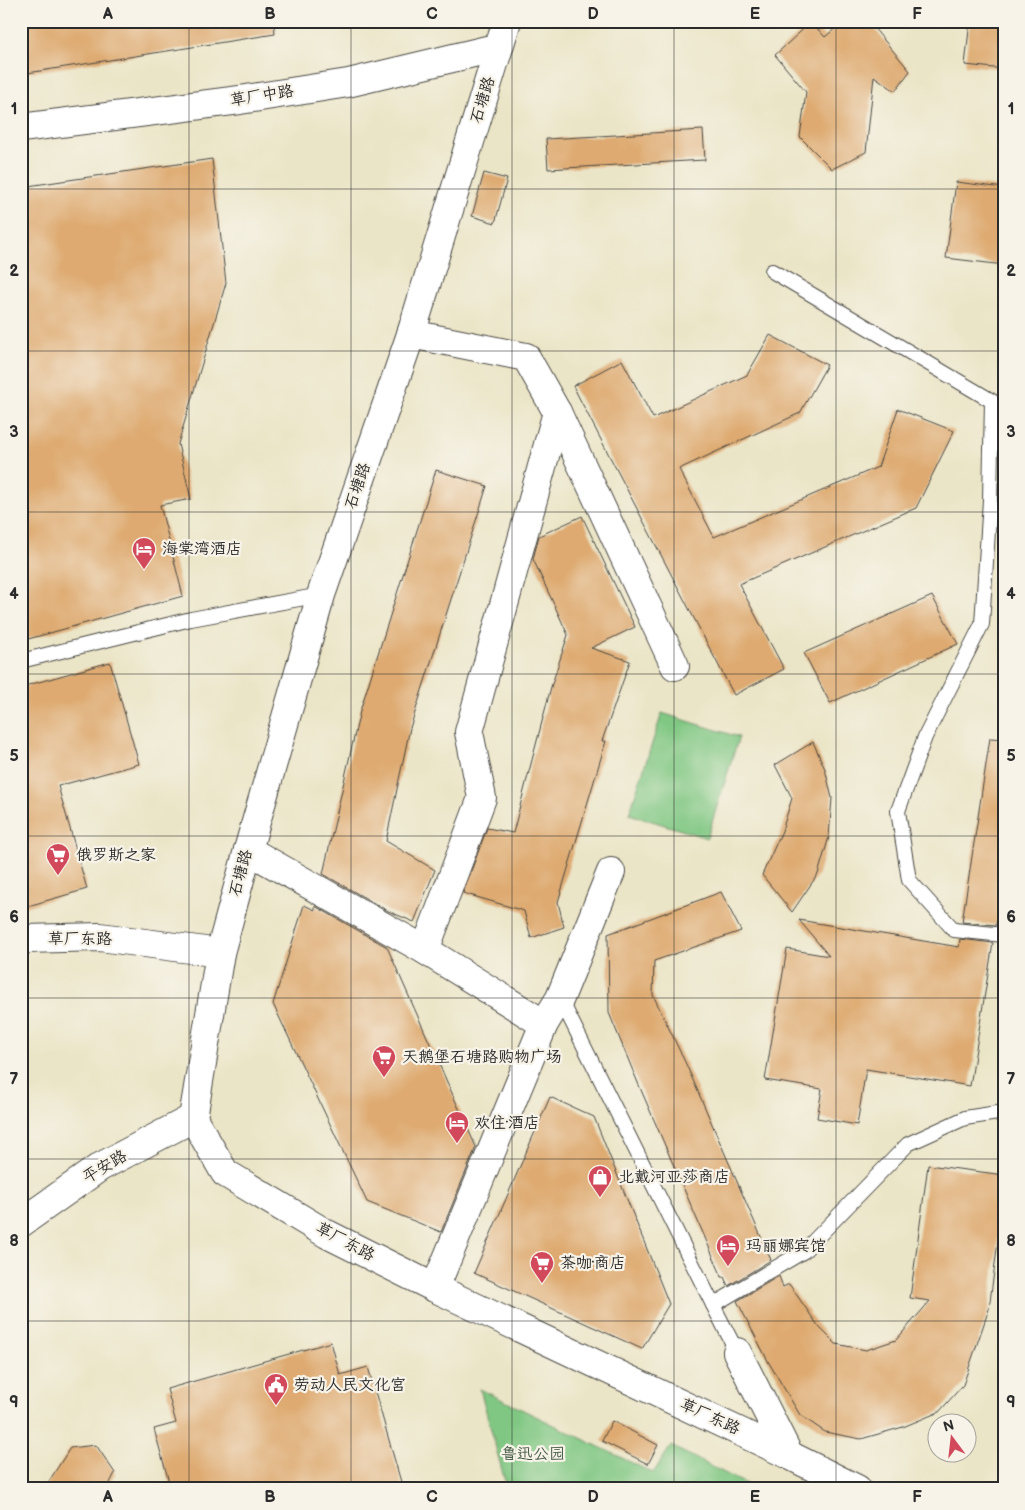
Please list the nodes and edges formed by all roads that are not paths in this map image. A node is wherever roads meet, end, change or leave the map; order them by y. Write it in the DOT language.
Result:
graph roads {
  1 [pos="507,21"];
  2 [pos="499,47"];
  3 [pos="21,128"];
  4 [pos="772,271"];
  5 [pos="411,334"];
  6 [pos="557,412"];
  7 [pos="321,595"];
  8 [pos="21,661"];
  9 [pos="675,666"];
  10 [pos="248,850"];
  11 [pos="611,872"];
  12 [pos="1004,935"];
  13 [pos="21,941"];
  14 [pos="425,950"];
  15 [pos="220,953"];
  16 [pos="560,998"];
  17 [pos="544,1024"];
  18 [pos="1004,1112"];
  19 [pos="193,1118"];
  20 [pos="21,1223"];
  21 [pos="435,1288"];
  22 [pos="712,1305"];
  23 [pos="737,1352"];
  24 [pos="789,1455"];
  25 [pos="857,1489"];
  1 -- 2 [label="street, 石塘路"];
  2 -- 3 [label="street, 草厂中路"];
  2 -- 5 [label="street, 石塘路"];
  4 -- 12 [label="lane"];
  5 -- 6 [label="street"];
  5 -- 7 [label="street, 石塘路"];
  6 -- 9 [label="street"];
  6 -- 14 [label="street"];
  7 -- 8 [label="lane"];
  7 -- 10 [label="street, 石塘路"];
  10 -- 14 [label="street"];
  10 -- 15 [label="street, 石塘路"];
  11 -- 16 [label="street"];
  13 -- 15 [label="street, 草厂东路"];
  14 -- 17 [label="street"];
  15 -- 19 [label="street"];
  16 -- 17 [label="street"];
  16 -- 22 [label="lane"];
  17 -- 21 [label="street"];
  18 -- 22 [label="lane"];
  19 -- 20 [label="street, 平安路"];
  19 -- 21 [label="street, 草厂东路"];
  21 -- 24 [label="street, 草厂东路"];
  22 -- 23 [label="lane"];
  23 -- 24 [label="street"];
  24 -- 25 [label="street, 草厂东路"];
}
